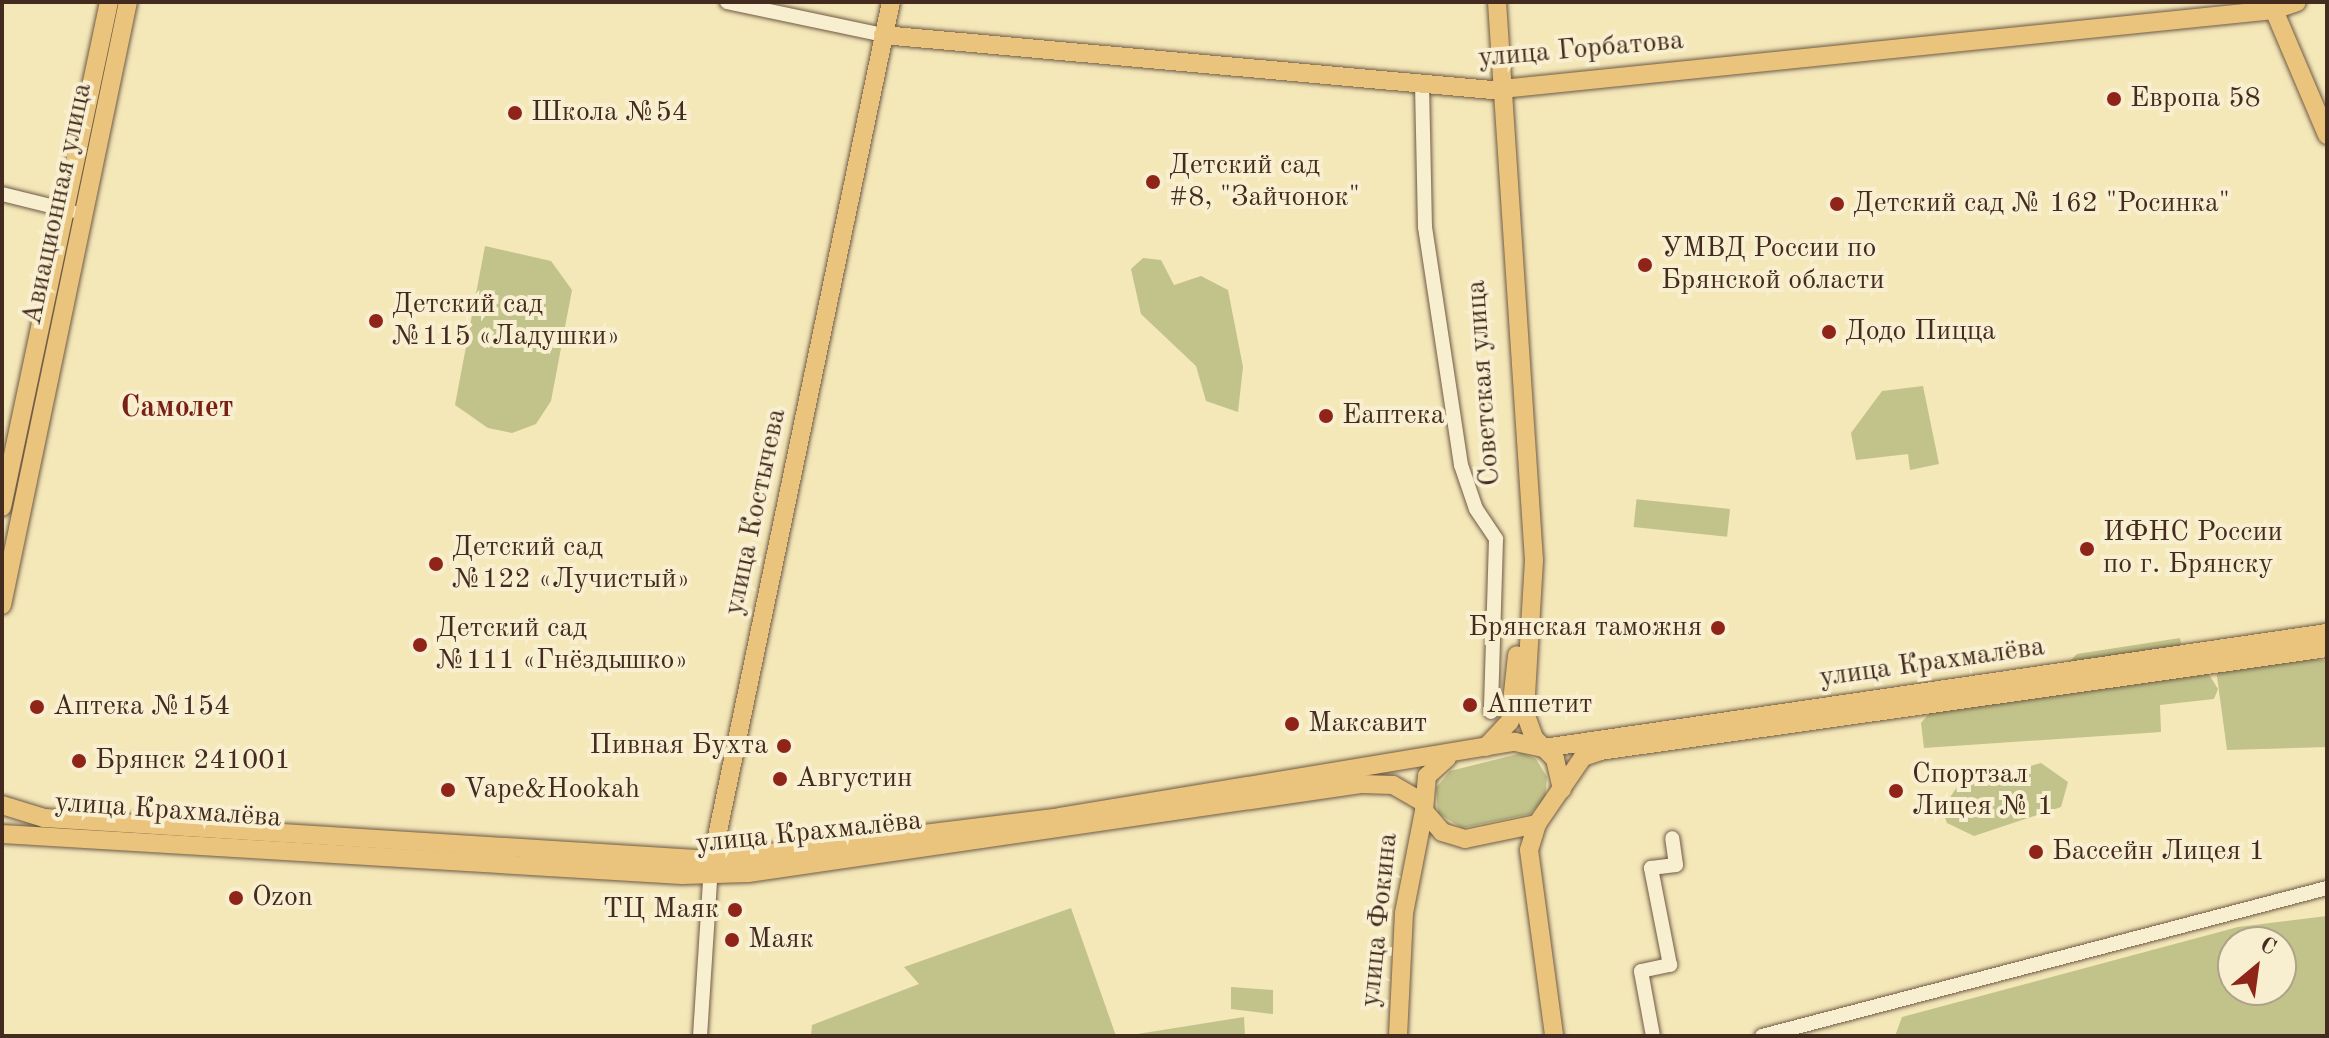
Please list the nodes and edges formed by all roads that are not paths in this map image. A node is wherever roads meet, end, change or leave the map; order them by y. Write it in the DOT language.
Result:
graph roads {
  1 [pos="109,2"];
  2 [pos="128,2"];
  3 [pos="727,2"];
  4 [pos="891,2"];
  5 [pos="1484,2"];
  6 [pos="1497,2"];
  7 [pos="2297,2"];
  8 [pos="2274,10"];
  9 [pos="883,35"];
  10 [pos="1422,84"];
  11 [pos="1497,89"];
  12 [pos="2327,135"];
  13 [pos="2,194"];
  14 [pos="65,210"];
  15 [pos="86,214"];
  16 [pos="2,507"];
  17 [pos="2,605"];
  18 [pos="2327,633"];
  19 [pos="2327,648"];
  20 [pos="1491,712"];
  21 [pos="1544,748"];
  22 [pos="1483,749"];
  23 [pos="1449,756"];
  24 [pos="1562,789"];
  25 [pos="2,805"];
  26 [pos="1423,806"];
  27 [pos="1537,824"];
  28 [pos="2,834"];
  29 [pos="1672,838"];
  30 [pos="711,867"];
  31 [pos="2327,888"];
  32 [pos="700,1036"];
  33 [pos="1398,1036"];
  34 [pos="1554,1036"];
  35 [pos="1653,1036"];
  36 [pos="1762,1036"];
  1 -- 14 [label="main road, Авиационная улица"];
  2 -- 15 [label="main road, Авиационная улица"];
  3 -- 9 [label="street, улица Горбатова"];
  4 -- 9 [label="main road, улица Костычева"];
  5 -- 11 [label="main road, Советская улица"];
  6 -- 11 [label="main road, Советская улица"];
  7 -- 8 [label="main road, улица Горбатова"];
  8 -- 11 [label="main road, улица Горбатова"];
  8 -- 12 [label="main road"];
  9 -- 10 [label="main road, улица Горбатова"];
  9 -- 30 [label="main road, улица Костычева"];
  10 -- 11 [label="main road, улица Горбатова"];
  10 -- 20 [label="street"];
  11 -- 21 [label="main road, Советская улица"];
  11 -- 22 [label="main road, Советская улица"];
  13 -- 14 [label="street"];
  14 -- 15 [label="street"];
  14 -- 16 [label="main road, Авиационная улица"];
  15 -- 17 [label="main road, Авиационная улица"];
  18 -- 21 [label="main road, улица Крахмалёва"];
  19 -- 24 [label="main road"];
  21 -- 22 [label="main road"];
  21 -- 24 [label="main road"];
  22 -- 23 [label="main road"];
  23 -- 26 [label="main road"];
  23 -- 30 [label="main road, улица Крахмалёва"];
  24 -- 27 [label="main road"];
  25 -- 30 [label="main road, улица Крахмалёва"];
  26 -- 27 [label="main road"];
  26 -- 30 [label="main road, улица Крахмалёва"];
  26 -- 33 [label="main road, улица Фокина"];
  27 -- 34 [label="main road"];
  28 -- 30 [label="main road, улица Крахмалёва"];
  29 -- 35 [label="street"];
  30 -- 32 [label="street, улица Костычева"];
  31 -- 36 [label="street"];
}
